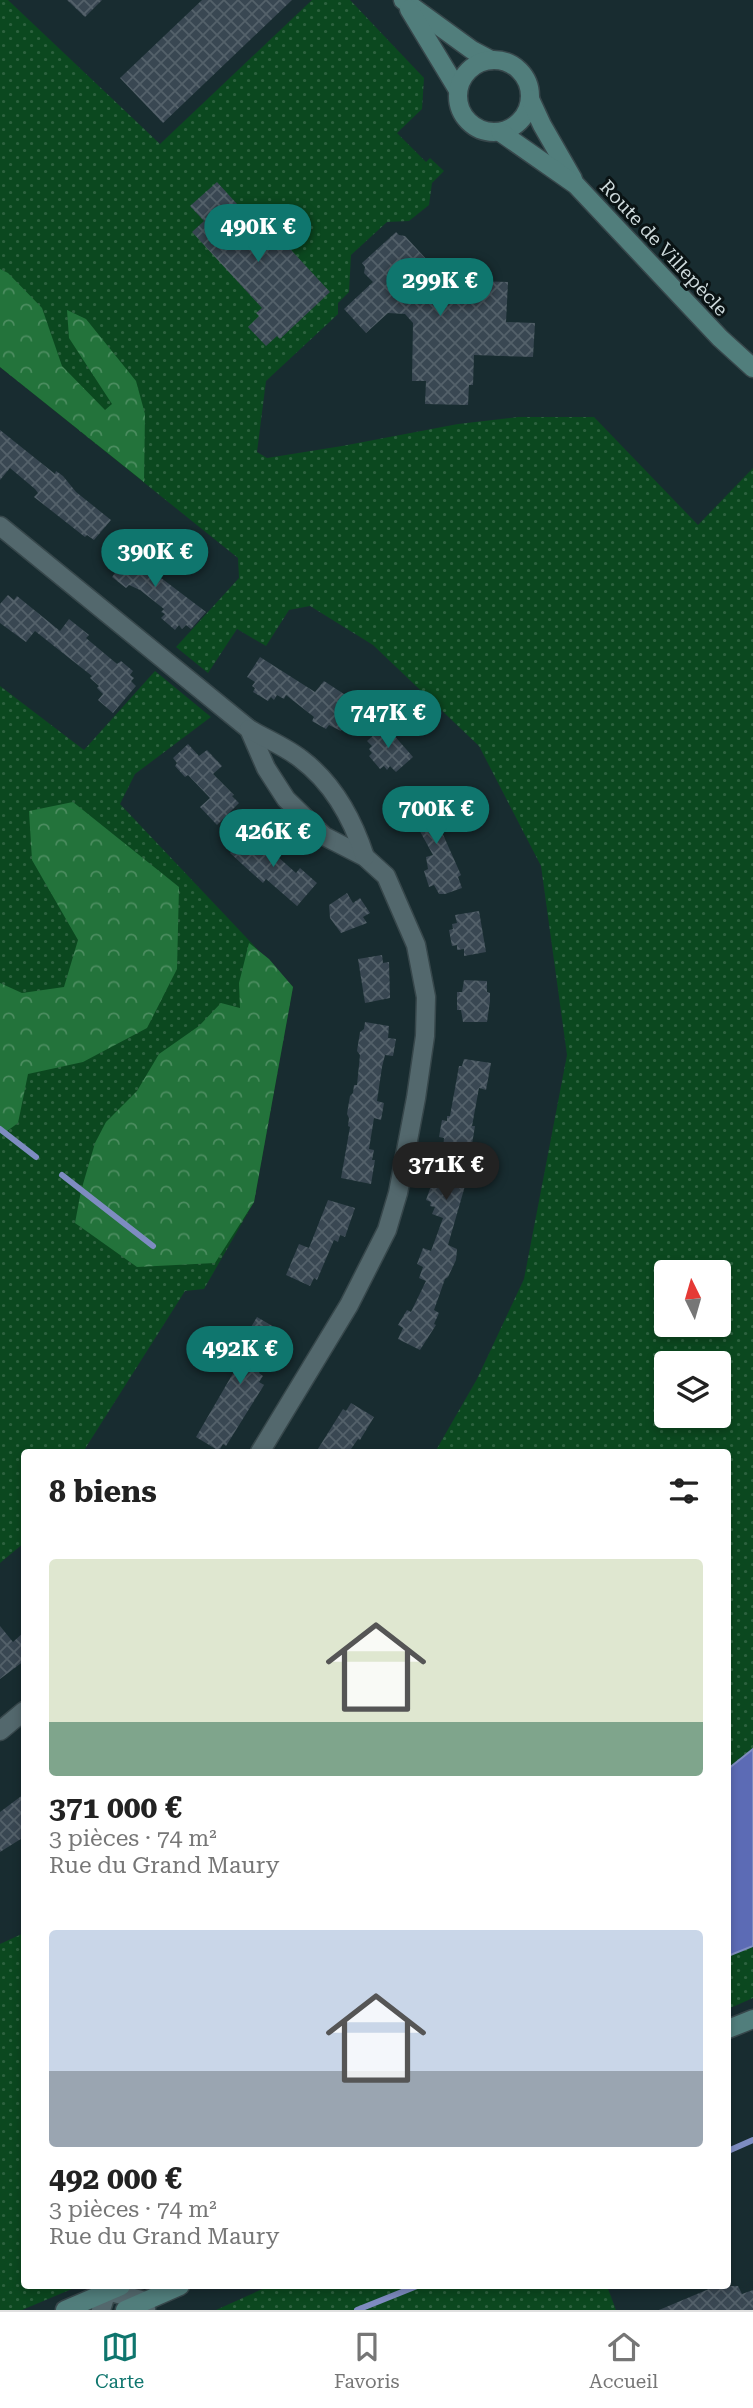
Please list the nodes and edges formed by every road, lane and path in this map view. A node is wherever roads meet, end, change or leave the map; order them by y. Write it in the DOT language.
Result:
graph roads {
  1 [pos="404,1"];
  2 [pos="491,60"];
  3 [pos="458,90"];
  4 [pos="530,99"];
  5 [pos="500,132"];
  6 [pos="576,185"];
  7 [pos="753,368"];
  8 [pos="0,526"];
  9 [pos="250,729"];
  10 [pos="365,857"];
  11 [pos="262,1449"];
  12 [pos="21,1714"];
  13 [pos="0,1731"];
  14 [pos="753,2018"];
  15 [pos="731,2028"];
  16 [pos="112,2289"];
  17 [pos="113,2289"];
  18 [pos="116,2289"];
  19 [pos="175,2289"];
  20 [pos="146,2305"];
  21 [pos="65,2310"];
  22 [pos="101,2310"];
  23 [pos="125,2310"];
  1 -- 2 [label="main road"];
  1 -- 3 [label="main road"];
  2 -- 3 [label="main road"];
  2 -- 4 [label="main road"];
  3 -- 5 [label="main road"];
  4 -- 5 [label="main road"];
  4 -- 6 [label="main road, Route de Villepècle"];
  5 -- 6 [label="main road, Route de Villepècle"];
  6 -- 7 [label="main road, Route de Villepècle"];
  8 -- 9 [label="street"];
  9 -- 10 [label="street"];
  9 -- 10 [label="street"];
  10 -- 11 [label="street"];
  12 -- 13 [label="street"];
  14 -- 15 [label="main road"];
  16 -- 21 [label="main road"];
  17 -- 22 [label="street"];
  18 -- 20 [label="street"];
  19 -- 20 [label="main road"];
  20 -- 23 [label="main road"];
}
